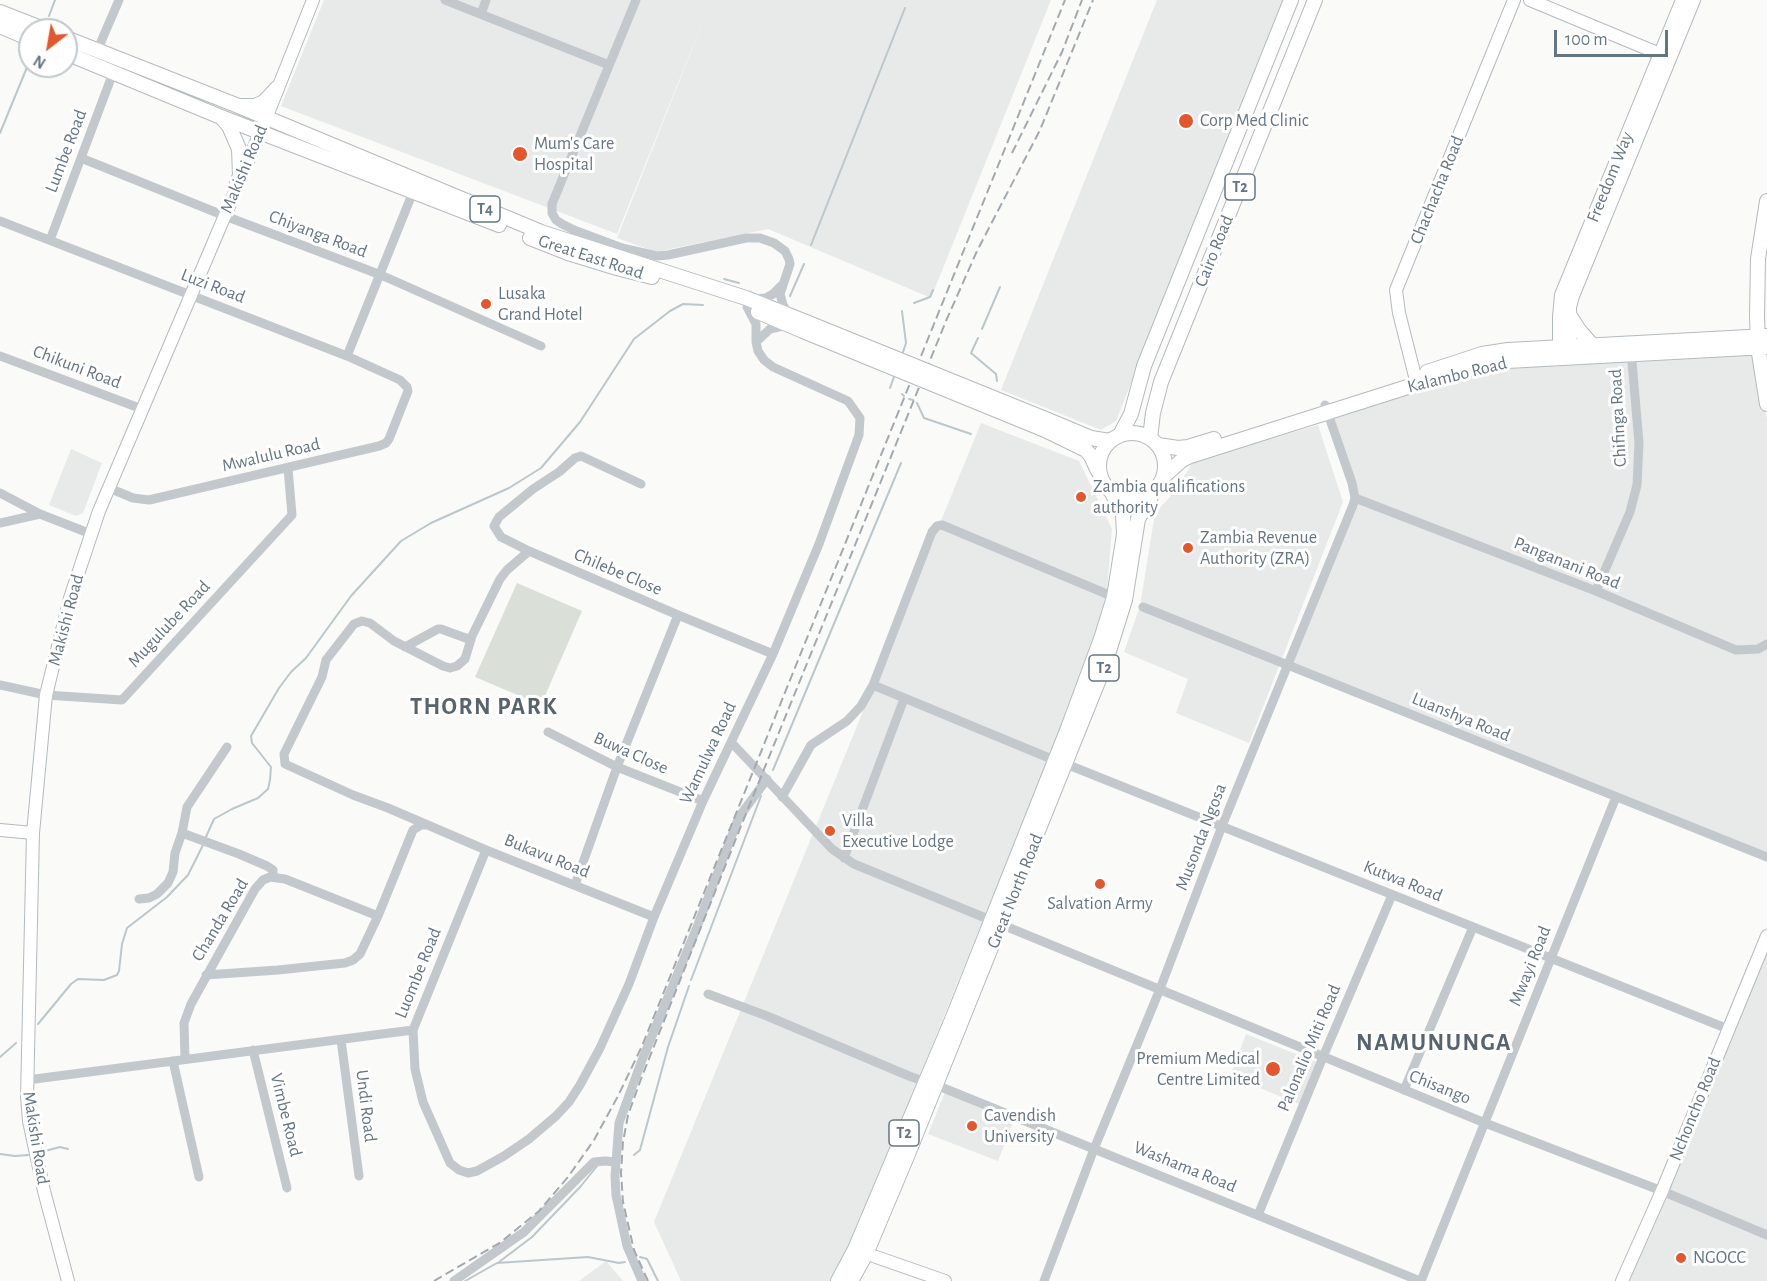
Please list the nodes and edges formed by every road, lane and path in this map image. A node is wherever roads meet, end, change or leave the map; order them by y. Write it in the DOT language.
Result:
graph roads {
  1 [pos="119,0"];
  2 [pos="313,0"];
  3 [pos="445,0"];
  4 [pos="486,0"];
  5 [pos="636,0"];
  6 [pos="1315,0"];
  7 [pos="1514,0"];
  8 [pos="1530,0"];
  9 [pos="1682,0"];
  10 [pos="1694,0"];
  11 [pos="1290,4"];
  12 [pos="0,12"];
  13 [pos="481,14"];
  14 [pos="1308,17"];
  15 [pos="18,19"];
  16 [pos="0,26"];
  17 [pos="1280,28"];
  18 [pos="18,34"];
  19 [pos="1301,36"];
  20 [pos="78,43"];
  21 [pos="97,51"];
  22 [pos="1665,56"];
  23 [pos="78,58"];
  24 [pos="609,65"];
  25 [pos="113,73"];
  26 [pos="278,88"];
  27 [pos="236,105"];
  28 [pos="221,117"];
  29 [pos="263,125"];
  30 [pos="81,158"];
  31 [pos="236,187"];
  32 [pos="413,192"];
  33 [pos="1767,201"];
  34 [pos="225,216"];
  35 [pos="0,221"];
  36 [pos="1197,236"];
  37 [pos="50,240"];
  38 [pos="1217,244"];
  39 [pos="1189,255"];
  40 [pos="1210,263"];
  41 [pos="381,275"];
  42 [pos="782,284"];
  43 [pos="192,295"];
  44 [pos="747,303"];
  45 [pos="1570,316"];
  46 [pos="788,319"];
  47 [pos="756,342"];
  48 [pos="1762,342"];
  49 [pos="541,346"];
  50 [pos="1593,346"];
  51 [pos="1631,349"];
  52 [pos="1565,352"];
  53 [pos="0,356"];
  54 [pos="347,356"];
  55 [pos="1416,380"];
  56 [pos="408,391"];
  57 [pos="1767,404"];
  58 [pos="1326,408"];
  59 [pos="142,409"];
  60 [pos="1046,425"];
  61 [pos="1115,438"];
  62 [pos="1154,441"];
  63 [pos="288,468"];
  64 [pos="1164,476"];
  65 [pos="1101,478"];
  66 [pos="641,484"];
  67 [pos="109,488"];
  68 [pos="0,493"];
  69 [pos="1153,493"];
  70 [pos="1113,495"];
  71 [pos="1355,498"];
  72 [pos="40,513"];
  73 [pos="0,523"];
  74 [pos="91,534"];
  75 [pos="529,551"];
  76 [pos="1596,591"];
  77 [pos="1114,597"];
  78 [pos="1143,607"];
  79 [pos="678,615"];
  80 [pos="471,640"];
  81 [pos="1767,644"];
  82 [pos="405,647"];
  83 [pos="773,654"];
  84 [pos="1288,666"];
  85 [pos="0,685"];
  86 [pos="873,685"];
  87 [pos="46,695"];
  88 [pos="904,699"];
  89 [pos="548,732"];
  90 [pos="731,742"];
  91 [pos="227,747"];
  92 [pos="1060,762"];
  93 [pos="617,766"];
  94 [pos="766,779"];
  95 [pos="782,797"];
  96 [pos="1616,798"];
  97 [pos="703,801"];
  98 [pos="427,825"];
  99 [pos="1222,826"];
  100 [pos="0,830"];
  101 [pos="182,832"];
  102 [pos="33,833"];
  103 [pos="486,850"];
  104 [pos="1767,857"];
  105 [pos="844,858"];
  106 [pos="273,877"];
  107 [pos="575,885"];
  108 [pos="1392,895"];
  109 [pos="139,899"];
  110 [pos="378,916"];
  111 [pos="654,917"];
  112 [pos="996,923"];
  113 [pos="1473,927"];
  114 [pos="1767,936"];
  115 [pos="1551,958"];
  116 [pos="206,975"];
  117 [pos="1160,989"];
  118 [pos="708,994"];
  119 [pos="413,1029"];
  120 [pos="1728,1029"];
  121 [pos="341,1040"];
  122 [pos="253,1050"];
  123 [pos="1323,1057"];
  124 [pos="185,1059"];
  125 [pos="173,1061"];
  126 [pos="27,1080"];
  127 [pos="931,1083"];
  128 [pos="1404,1090"];
  129 [pos="1485,1123"];
  130 [pos="1095,1149"];
  131 [pos="616,1162"];
  132 [pos="464,1173"];
  133 [pos="358,1176"];
  134 [pos="199,1177"];
  135 [pos="287,1188"];
  136 [pos="1662,1191"];
  137 [pos="1258,1215"];
  138 [pos="1767,1235"];
  139 [pos="860,1252"];
  140 [pos="68,1281"];
  141 [pos="454,1281"];
  142 [pos="642,1281"];
  143 [pos="838,1281"];
  144 [pos="852,1281"];
  145 [pos="945,1281"];
  146 [pos="1044,1281"];
  147 [pos="1421,1281"];
  148 [pos="1622,1281"];
  1 -- 21 [label="street"];
  2 -- 26 [label="main road, Makishi Road"];
  3 -- 13 [label="street"];
  4 -- 13 [label="street"];
  5 -- 24 [label="street"];
  6 -- 14 [label="main road, Cairo Road / T2"];
  7 -- 55 [label="main road, Chachacha Road"];
  8 -- 22 [label="main road"];
  9 -- 22 [label="main road, Freedom Way"];
  10 -- 22 [label="main road, Freedom Way"];
  11 -- 14 [label="main road"];
  11 -- 17 [label="main road, Cairo Road / T2"];
  12 -- 15 [label="main road"];
  13 -- 24 [label="street"];
  14 -- 19 [label="main road, Cairo Road / T2"];
  16 -- 18 [label="main road"];
  17 -- 19 [label="main road"];
  17 -- 36 [label="main road, Cairo Road / T2"];
  19 -- 38 [label="main road, Cairo Road / T2"];
  20 -- 21 [label="main road, Great East Road / T4"];
  21 -- 27 [label="main road, Great East Road / T4"];
  22 -- 45 [label="main road, Freedom Way"];
  22 -- 52 [label="main road, Freedom Way"];
  23 -- 25 [label="main road, Great East Road / T4"];
  24 -- 42 [label="street"];
  25 -- 28 [label="main road, Great East Road / T4"];
  25 -- 30 [label="street, Lumbe Road"];
  26 -- 27 [label="main road"];
  26 -- 29 [label="main road, Makishi Road"];
  27 -- 29 [label="main road, Great East Road / T4"];
  28 -- 29 [label="main road, Great East Road / T4"];
  28 -- 31 [label="main road"];
  29 -- 31 [label="main road, Makishi Road"];
  29 -- 32 [label="main road, Great East Road / T4"];
  29 -- 44 [label="main road, Great East Road / T4"];
  30 -- 34 [label="street, Chiyanga Road"];
  30 -- 37 [label="street, Lumbe Road"];
  31 -- 34 [label="main road, Makishi Road"];
  32 -- 41 [label="street"];
  32 -- 44 [label="main road, Great East Road / T4"];
  33 -- 48 [label="main road"];
  34 -- 41 [label="street, Chiyanga Road"];
  34 -- 43 [label="main road, Makishi Road"];
  35 -- 37 [label="street, Luzi Road"];
  36 -- 38 [label="main road"];
  36 -- 39 [label="main road, Cairo Road / T2"];
  37 -- 43 [label="street, Luzi Road"];
  38 -- 40 [label="main road, Cairo Road / T2"];
  39 -- 40 [label="main road"];
  39 -- 61 [label="main road, Cairo Road / T2"];
  40 -- 62 [label="main road, Cairo Road / T2"];
  41 -- 49 [label="street, Chiyanga Road"];
  41 -- 54 [label="street"];
  42 -- 44 [label="street"];
  42 -- 46 [label="street"];
  43 -- 54 [label="street, Luzi Road"];
  43 -- 59 [label="main road, Makishi Road"];
  44 -- 46 [label="main road, Great East Road / T4"];
  44 -- 47 [label="street, Wamulwa Road"];
  45 -- 50 [label="main road"];
  45 -- 52 [label="main road, Freedom Way"];
  46 -- 47 [label="street"];
  46 -- 60 [label="main road, Great East Road / T4, bridge"];
  47 -- 83 [label="street, Wamulwa Road"];
  48 -- 51 [label="main road, Kalambo Road"];
  48 -- 57 [label="main road"];
  50 -- 51 [label="main road, Kalambo Road"];
  50 -- 52 [label="main road, Kalambo Road"];
  51 -- 52 [label="main road, Kalambo Road"];
  51 -- 76 [label="street, Chifinga Road"];
  52 -- 55 [label="main road, Kalambo Road"];
  53 -- 59 [label="street, Chikuni Road"];
  54 -- 56 [label="street, Luzi Road"];
  55 -- 58 [label="main road, Kalambo Road"];
  56 -- 63 [label="street, Mwalulu Road"];
  58 -- 62 [label="main road, Kalambo Road"];
  58 -- 64 [label="main road, Kalambo Road"];
  58 -- 71 [label="street"];
  59 -- 67 [label="main road, Makishi Road"];
  60 -- 61 [label="main road, Great East Road / T4"];
  60 -- 65 [label="main road, Great East Road / T4"];
  61 -- 62 [label="main road"];
  61 -- 65 [label="main road"];
  62 -- 64 [label="main road"];
  63 -- 67 [label="street, Mwalulu Road"];
  63 -- 87 [label="street, Mugulube Road"];
  64 -- 69 [label="main road"];
  65 -- 70 [label="main road"];
  66 -- 75 [label="street, Chilebe Close"];
  67 -- 74 [label="main road, Makishi Road"];
  68 -- 72 [label="street"];
  69 -- 70 [label="main road"];
  69 -- 92 [label="main road, Great North Road / T2"];
  70 -- 77 [label="main road, Great North Road / T2"];
  71 -- 76 [label="street, Panganani Road"];
  71 -- 84 [label="street, Musonda Ngosa"];
  72 -- 73 [label="street"];
  72 -- 74 [label="street"];
  74 -- 87 [label="main road, Makishi Road"];
  75 -- 79 [label="street, Chilebe Close"];
  75 -- 80 [label="street"];
  76 -- 81 [label="street, Panganani Road"];
  77 -- 86 [label="street"];
  77 -- 92 [label="main road, Great North Road / T2"];
  78 -- 84 [label="street, Luanshya Road"];
  79 -- 83 [label="street, Chilebe Close"];
  79 -- 93 [label="street"];
  80 -- 82 [label="street"];
  80 -- 82 [label="street"];
  82 -- 98 [label="street, Bukavu Road"];
  83 -- 90 [label="street, Wamulwa Road"];
  84 -- 96 [label="street, Luanshya Road"];
  84 -- 99 [label="street, Musonda Ngosa"];
  85 -- 87 [label="street, Mugulube Road"];
  86 -- 88 [label="street, Kutwa Road"];
  86 -- 95 [label="street"];
  87 -- 102 [label="main road, Makishi Road"];
  88 -- 92 [label="street, Kutwa Road"];
  88 -- 105 [label="street"];
  89 -- 93 [label="street, Buwa Close"];
  90 -- 94 [label="street, Chisango"];
  90 -- 97 [label="street, Wamulwa Road"];
  91 -- 101 [label="street"];
  92 -- 99 [label="street, Kutwa Road"];
  92 -- 112 [label="main road, Great North Road / T2"];
  93 -- 97 [label="street, Buwa Close"];
  93 -- 107 [label="street"];
  94 -- 95 [label="street, Chisango"];
  94 -- 131 [label="street"];
  95 -- 105 [label="street, Chisango"];
  96 -- 104 [label="street, Luanshya Road"];
  96 -- 115 [label="street, Mwayi Road"];
  97 -- 111 [label="street, Wamulwa Road"];
  98 -- 103 [label="street, Bukavu Road"];
  98 -- 110 [label="street"];
  99 -- 108 [label="street, Kutwa Road"];
  99 -- 117 [label="street, Musonda Ngosa"];
  100 -- 102 [label="main road"];
  101 -- 106 [label="street"];
  101 -- 109 [label="street"];
  102 -- 126 [label="main road, Makishi Road"];
  103 -- 107 [label="street, Bukavu Road"];
  103 -- 119 [label="street, Luombe Road"];
  105 -- 112 [label="street, Chisango"];
  106 -- 110 [label="street, Chanda Road"];
  106 -- 116 [label="street, Chanda Road"];
  107 -- 111 [label="street, Bukavu Road"];
  108 -- 113 [label="street, Kutwa Road"];
  108 -- 123 [label="street, Palonalio Miti Road"];
  110 -- 116 [label="street"];
  111 -- 132 [label="street, Wamulwa Road"];
  112 -- 117 [label="street, Chisango"];
  112 -- 127 [label="main road, Great North Road / T2"];
  112 -- 127 [label="main road, Great North Road / T2"];
  113 -- 115 [label="street, Kutwa Road"];
  113 -- 128 [label="street"];
  114 -- 120 [label="main road, Nchoncho Road"];
  115 -- 120 [label="street, Kutwa Road"];
  115 -- 129 [label="street, Mwayi Road"];
  116 -- 124 [label="street, Chanda Road"];
  117 -- 123 [label="street, Chisango"];
  117 -- 130 [label="street, Musonda Ngosa"];
  118 -- 127 [label="street, Washama Road"];
  119 -- 121 [label="street"];
  119 -- 132 [label="street, Luombe Road"];
  120 -- 136 [label="main road, Nchoncho Road"];
  121 -- 122 [label="street"];
  121 -- 133 [label="street, Undi Road"];
  122 -- 124 [label="street"];
  122 -- 135 [label="street, Vimbe Road"];
  123 -- 128 [label="street, Chisango"];
  123 -- 137 [label="street, Palonalio Miti Road"];
  124 -- 125 [label="street"];
  125 -- 126 [label="street"];
  125 -- 134 [label="street"];
  126 -- 140 [label="main road, Makishi Road"];
  127 -- 130 [label="street, Washama Road"];
  127 -- 139 [label="main road, Great North Road / T2"];
  128 -- 129 [label="street, Chisango"];
  129 -- 136 [label="street, Chisango"];
  129 -- 147 [label="street, Mwayi Road"];
  130 -- 137 [label="street, Washama Road"];
  130 -- 146 [label="street, Musonda Ngosa"];
  131 -- 141 [label="street"];
  131 -- 142 [label="street"];
  136 -- 138 [label="street, Chisango"];
  136 -- 148 [label="main road, Nchoncho Road"];
  137 -- 147 [label="street, Washama Road"];
  139 -- 143 [label="main road, Great North Road / T2"];
  139 -- 144 [label="main road, Great North Road / T2"];
  139 -- 145 [label="main road"];
}
